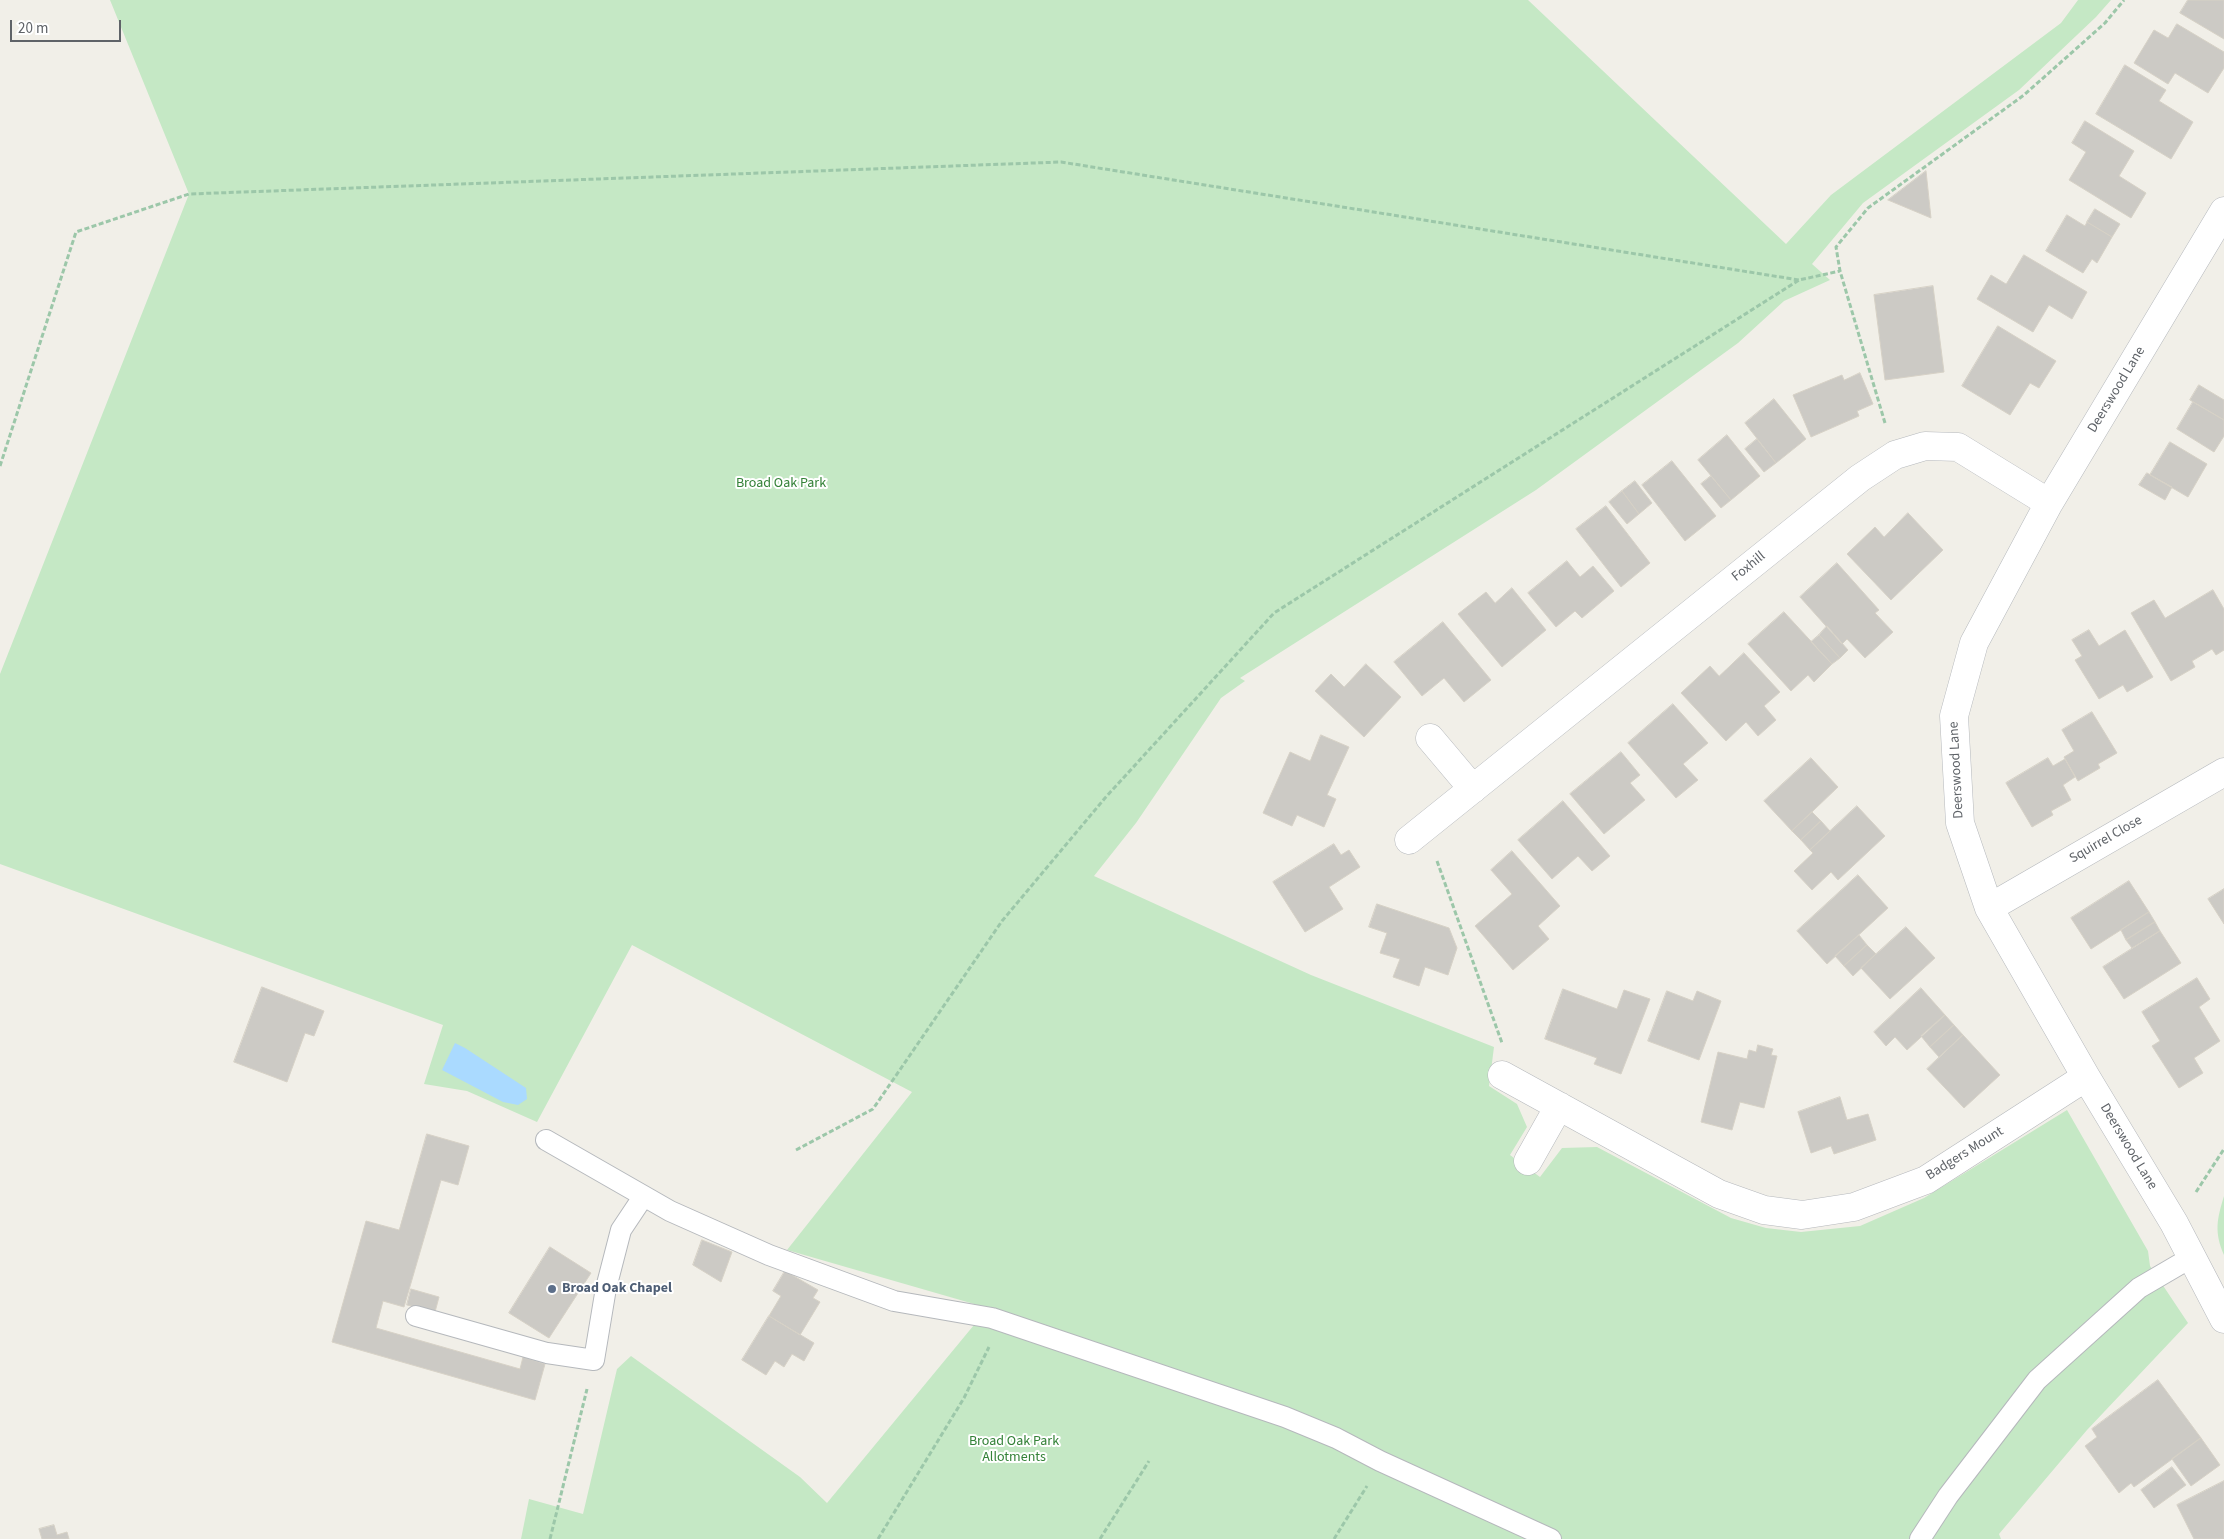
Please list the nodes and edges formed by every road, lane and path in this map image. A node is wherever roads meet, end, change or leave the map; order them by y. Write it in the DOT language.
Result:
graph roads {
  1 [pos="2124,0"];
  2 [pos="2224,211"];
  3 [pos="1840,270"];
  4 [pos="1800,280"];
  5 [pos="1895,455"];
  6 [pos="0,466"];
  7 [pos="2049,503"];
  8 [pos="1430,738"];
  9 [pos="2224,772"];
  10 [pos="1472,790"];
  11 [pos="1417,834"];
  12 [pos="1989,908"];
  13 [pos="1502,1075"];
  14 [pos="2086,1077"];
  15 [pos="1559,1106"];
  16 [pos="546,1140"];
  17 [pos="2224,1149"];
  18 [pos="796,1150"];
  19 [pos="1528,1161"];
  20 [pos="643,1197"];
  21 [pos="2174,1223"];
  22 [pos="2192,1257"];
  23 [pos="416,1316"];
  24 [pos="992,1318"];
  25 [pos="2224,1319"];
  26 [pos="594,1360"];
  27 [pos="1149,1461"];
  28 [pos="1380,1461"];
  29 [pos="550,1539"];
  30 [pos="878,1539"];
  31 [pos="1100,1539"];
  32 [pos="1334,1539"];
  33 [pos="1551,1539"];
  34 [pos="1920,1539"];
  1 -- 3 [label="path"];
  2 -- 7 [label="street, Deerswood Lane"];
  3 -- 4 [label="path"];
  3 -- 5 [label="path"];
  4 -- 6 [label="path"];
  4 -- 18 [label="path"];
  5 -- 7 [label="street, Foxhill"];
  5 -- 10 [label="street, Foxhill"];
  7 -- 12 [label="street, Deerswood Lane"];
  8 -- 10 [label="street"];
  9 -- 12 [label="street, Squirrel Close"];
  10 -- 11 [label="street, Foxhill"];
  11 -- 13 [label="path"];
  12 -- 14 [label="street, Deerswood Lane"];
  13 -- 15 [label="street, Badgers Mount"];
  14 -- 15 [label="street, Badgers Mount"];
  14 -- 21 [label="street, Deerswood Lane"];
  15 -- 19 [label="street"];
  16 -- 20 [label="lane"];
  17 -- 21 [label="path"];
  20 -- 24 [label="lane"];
  20 -- 26 [label="lane"];
  21 -- 22 [label="street, Deerswood Lane"];
  22 -- 25 [label="street, Deerswood Lane"];
  22 -- 34 [label="lane"];
  23 -- 26 [label="lane"];
  24 -- 28 [label="lane"];
  24 -- 30 [label="path"];
  26 -- 29 [label="path"];
  27 -- 31 [label="path"];
  28 -- 32 [label="path"];
  28 -- 33 [label="lane"];
}
